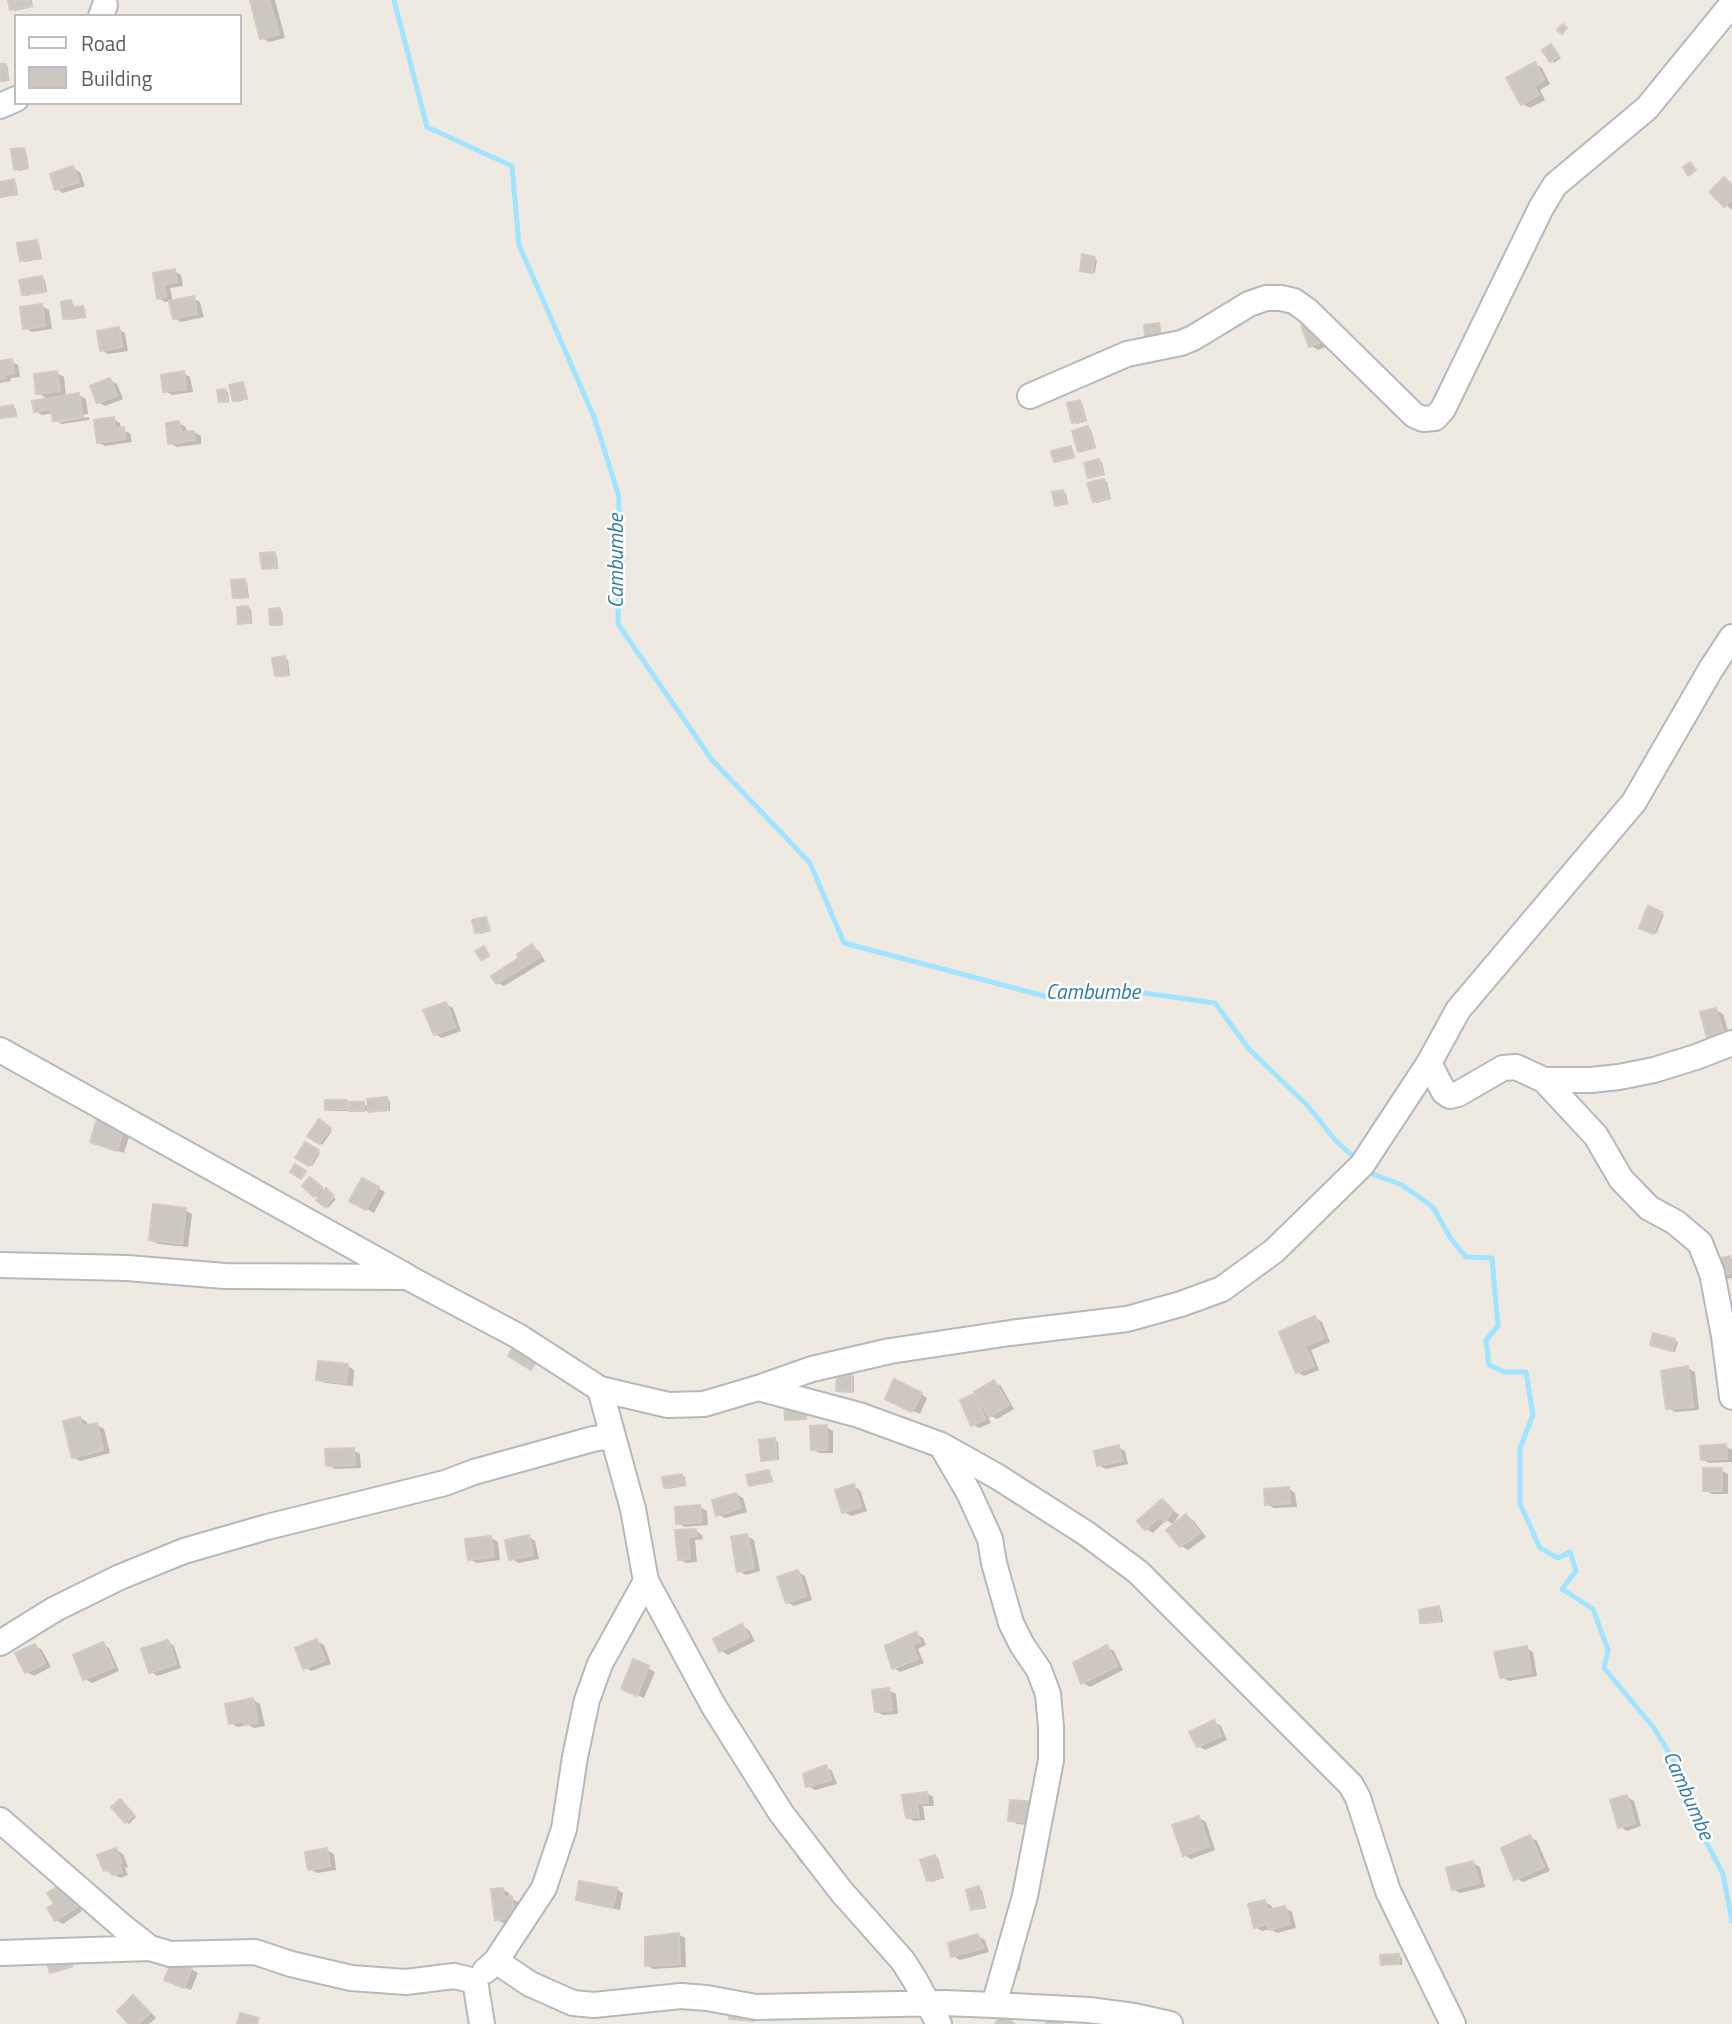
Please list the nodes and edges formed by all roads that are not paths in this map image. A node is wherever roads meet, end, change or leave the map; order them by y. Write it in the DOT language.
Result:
graph roads {
  1 [pos="1728,14"];
  2 [pos="1030,396"];
  3 [pos="1732,637"];
  4 [pos="1732,1043"];
  5 [pos="0,1050"];
  6 [pos="1429,1063"];
  7 [pos="1544,1080"];
  8 [pos="0,1265"];
  9 [pos="1712,1273"];
  10 [pos="407,1277"];
  11 [pos="1732,1296"];
  12 [pos="758,1388"];
  13 [pos="600,1389"];
  14 [pos="1732,1397"];
  15 [pos="612,1436"];
  16 [pos="941,1445"];
  17 [pos="646,1581"];
  18 [pos="0,1643"];
  19 [pos="0,1820"];
  20 [pos="150,1948"];
  21 [pos="0,1953"];
  22 [pos="496,1961"];
  23 [pos="474,1981"];
  24 [pos="995,2005"];
  25 [pos="933,2014"];
  26 [pos="482,2024"];
  27 [pos="1170,2024"];
  28 [pos="1453,2024"];
  1 -- 2 [label="street"];
  3 -- 6 [label="street"];
  4 -- 7 [label="street"];
  5 -- 10 [label="street"];
  6 -- 7 [label="street"];
  6 -- 12 [label="street"];
  7 -- 9 [label="street"];
  8 -- 10 [label="street"];
  9 -- 11 [label="street"];
  9 -- 14 [label="street"];
  10 -- 13 [label="street"];
  12 -- 13 [label="street"];
  12 -- 16 [label="street"];
  13 -- 15 [label="street"];
  15 -- 17 [label="street"];
  15 -- 18 [label="street"];
  16 -- 24 [label="street"];
  16 -- 28 [label="street"];
  17 -- 22 [label="street"];
  17 -- 25 [label="street"];
  19 -- 20 [label="street"];
  20 -- 21 [label="street"];
  20 -- 23 [label="street"];
  22 -- 23 [label="street"];
  22 -- 25 [label="street"];
  23 -- 26 [label="street"];
  24 -- 25 [label="street"];
  24 -- 27 [label="street"];
}
